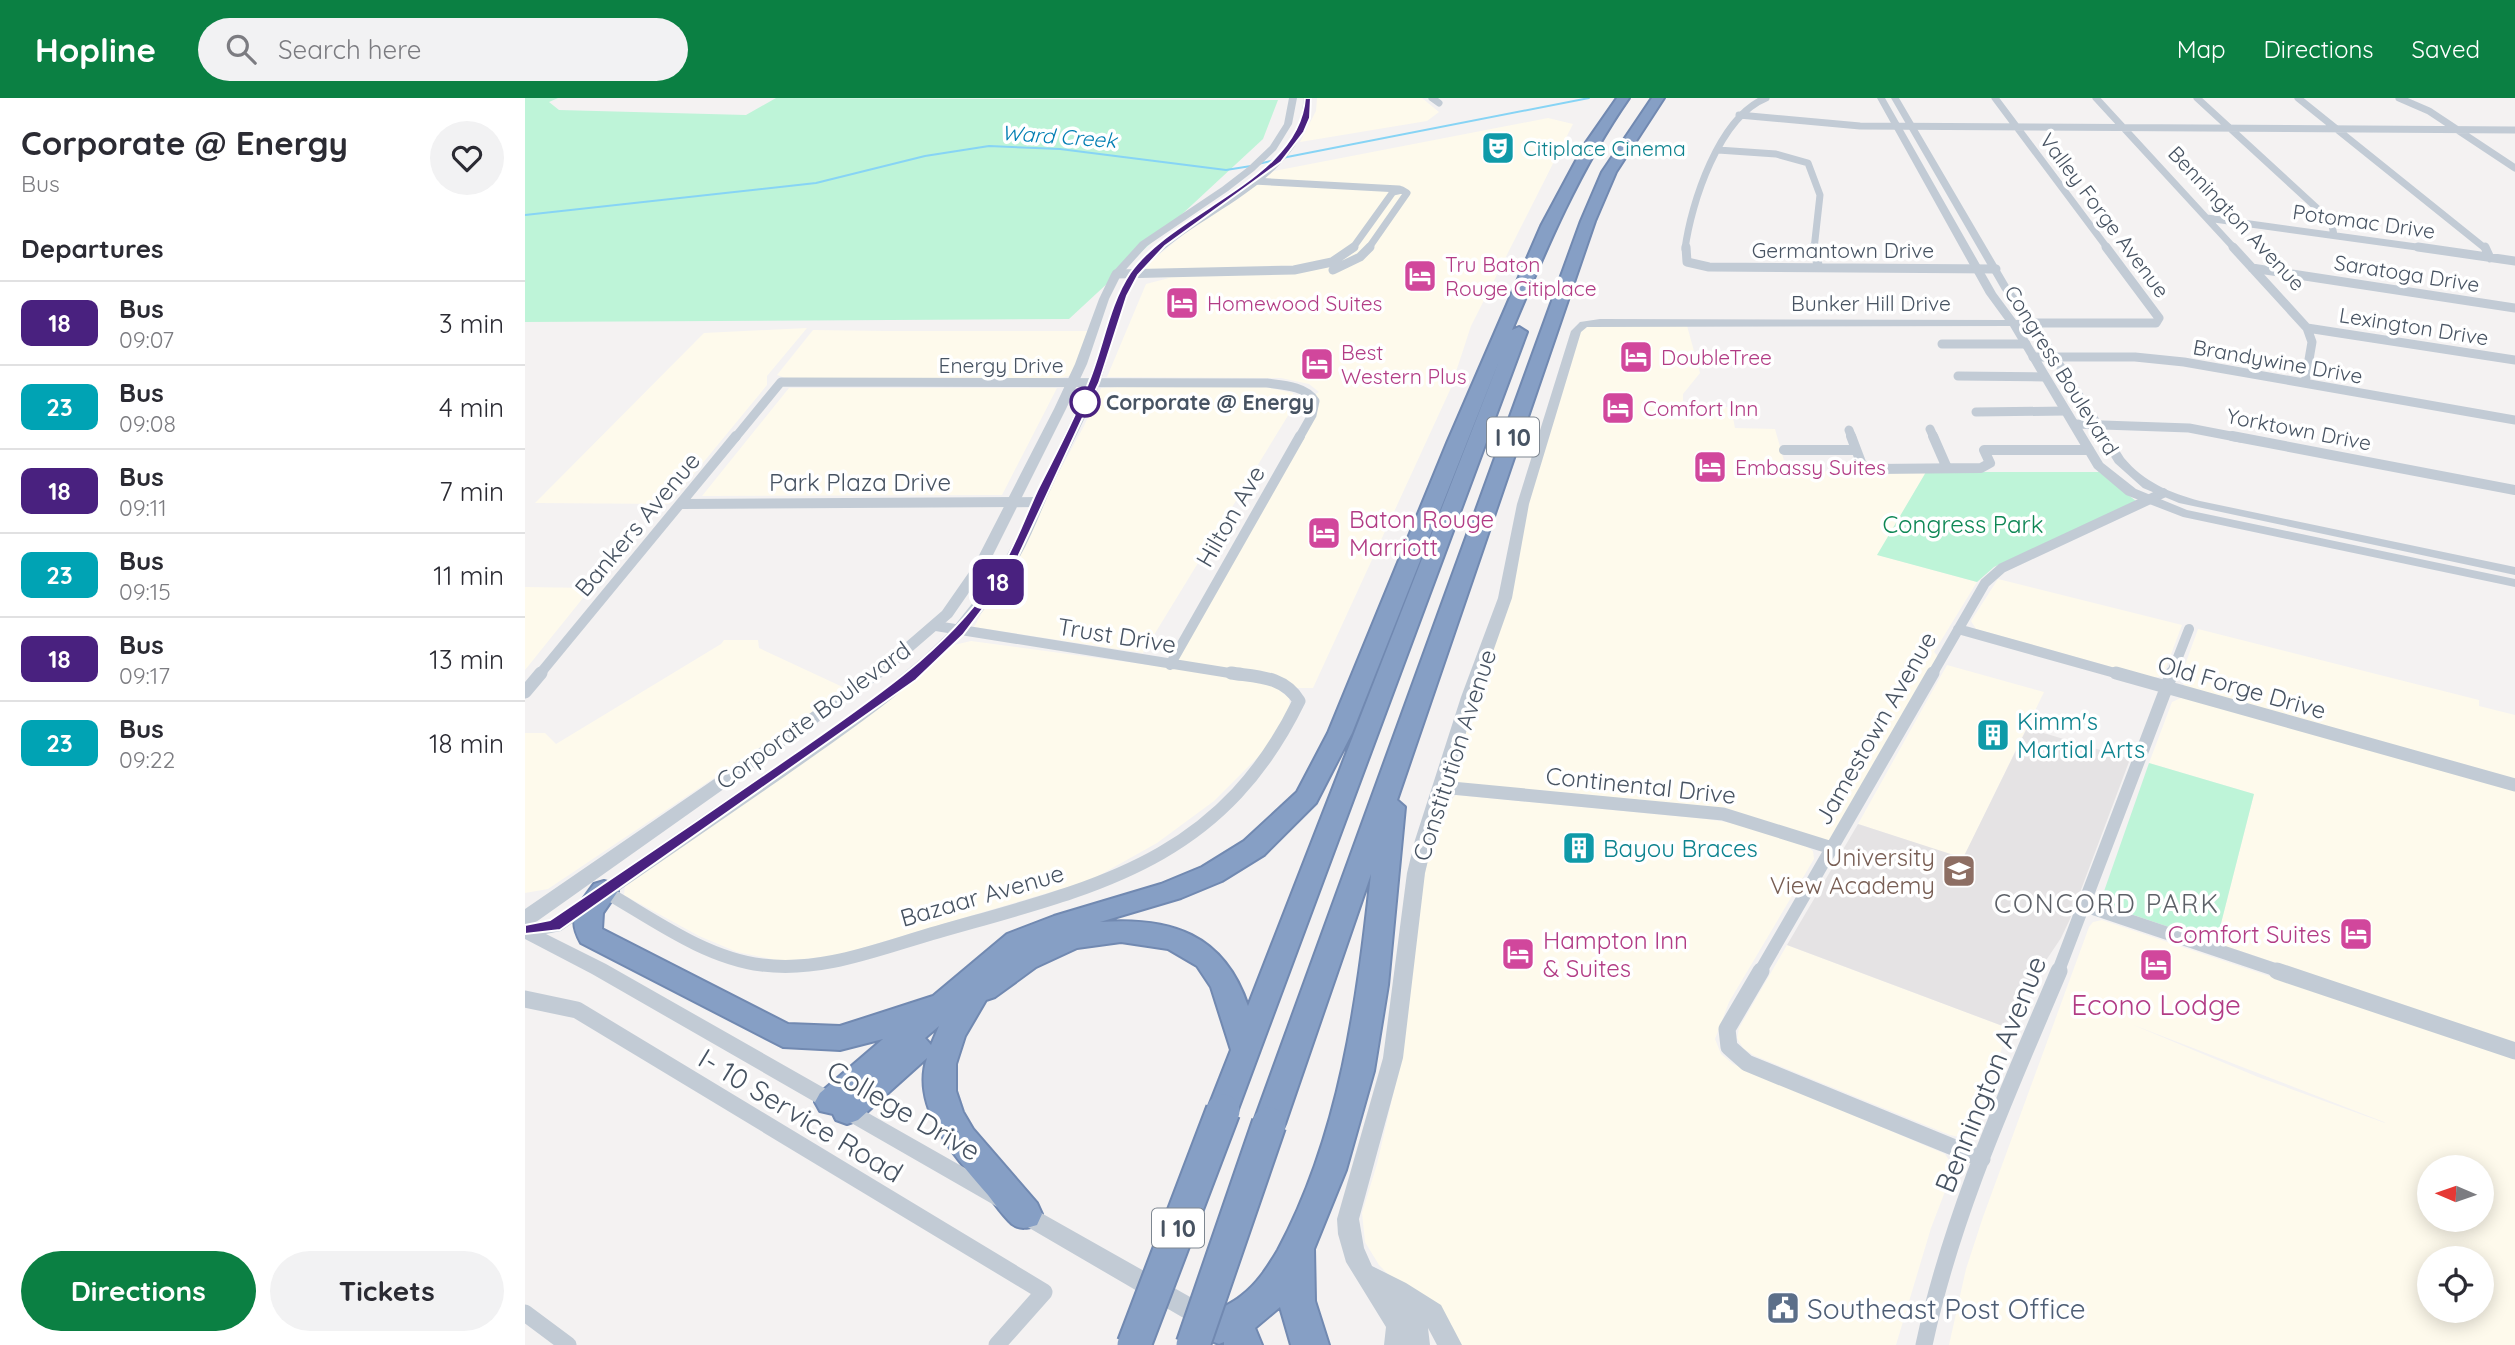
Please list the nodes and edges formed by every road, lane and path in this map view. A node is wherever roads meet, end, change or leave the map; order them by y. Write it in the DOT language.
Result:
graph roads {
  1 [pos="1293,98"];
  2 [pos="1308,98"];
  3 [pos="1432,98"];
  4 [pos="1658,98"];
  5 [pos="1766,98"];
  6 [pos="1881,98"];
  7 [pos="1895,98"];
  8 [pos="1995,98"];
  9 [pos="2096,98"];
  10 [pos="2197,98"];
  11 [pos="2298,98"];
  12 [pos="2399,98"];
  13 [pos="1439,103"];
  14 [pos="1630,105"];
  15 [pos="1739,115"];
  16 [pos="1897,126"];
  17 [pos="1911,126"];
  18 [pos="2017,127"];
  19 [pos="2123,127"];
  20 [pos="2229,128"];
  21 [pos="2336,129"];
  22 [pos="2458,129"];
  23 [pos="2515,130"];
  24 [pos="1718,150"];
  25 [pos="1919,167"];
  26 [pos="1936,167"];
  27 [pos="2515,168"];
  28 [pos="1256,178"];
  29 [pos="1402,190"];
  30 [pos="1946,215"];
  31 [pos="1963,215"];
  32 [pos="2207,218"];
  33 [pos="1374,219"];
  34 [pos="1389,220"];
  35 [pos="2334,235"];
  36 [pos="1353,251"];
  37 [pos="1368,253"];
  38 [pos="2490,258"];
  39 [pos="2515,261"];
  40 [pos="1691,264"];
  41 [pos="1819,268"];
  42 [pos="2252,268"];
  43 [pos="1976,269"];
  44 [pos="1996,269"];
  45 [pos="1314,271"];
  46 [pos="1116,274"];
  47 [pos="1134,274"];
  48 [pos="2515,308"];
  49 [pos="2158,321"];
  50 [pos="2013,323"];
  51 [pos="2033,323"];
  52 [pos="1584,324"];
  53 [pos="2307,328"];
  54 [pos="1942,344"];
  55 [pos="2026,344"];
  56 [pos="2033,357"];
  57 [pos="2055,357"];
  58 [pos="2515,360"];
  59 [pos="1958,376"];
  60 [pos="2045,376"];
  61 [pos="781,382"];
  62 [pos="1073,383"];
  63 [pos="1094,383"];
  64 [pos="2305,383"];
  65 [pos="1303,390"];
  66 [pos="2066,411"];
  67 [pos="1976,412"];
  68 [pos="2515,420"];
  69 [pos="2074,424"];
  70 [pos="2097,424"];
  71 [pos="1930,429"];
  72 [pos="1849,430"];
  73 [pos="1045,439"];
  74 [pos="1063,450"];
  75 [pos="1784,450"];
  76 [pos="1856,450"];
  77 [pos="2089,450"];
  78 [pos="1947,468"];
  79 [pos="2515,490"];
  80 [pos="2163,493"];
  81 [pos="2148,501"];
  82 [pos="1013,502"];
  83 [pos="1039,502"];
  84 [pos="682,504"];
  85 [pos="2515,571"];
  86 [pos="2515,583"];
  87 [pos="964,592"];
  88 [pos="978,610"];
  89 [pos="936,626"];
  90 [pos="1958,629"];
  91 [pos="2189,629"];
  92 [pos="959,632"];
  93 [pos="1170,664"];
  94 [pos="863,684"];
  95 [pos="1291,688"];
  96 [pos="2167,688"];
  97 [pos="525,692"];
  98 [pos="807,724"];
  99 [pos="842,729"];
  100 [pos="803,756"];
  101 [pos="1397,764"];
  102 [pos="2515,785"];
  103 [pos="1441,787"];
  104 [pos="698,800"];
  105 [pos="712,819"];
  106 [pos="1832,848"];
  107 [pos="604,891"];
  108 [pos="2086,906"];
  109 [pos="525,929"];
  110 [pos="525,999"];
  111 [pos="959,1000"];
  112 [pos="1246,1049"];
  113 [pos="2515,1051"];
  114 [pos="839,1106"];
  115 [pos="1982,1159"];
  116 [pos="1025,1214"];
  117 [pos="1304,1229"];
  118 [pos="1366,1274"];
  119 [pos="1388,1284"];
  120 [pos="525,1313"];
  121 [pos="1229,1340"];
  122 [pos="568,1345"];
  123 [pos="997,1345"];
  124 [pos="1134,1345"];
  125 [pos="1310,1345"];
  126 [pos="1395,1345"];
  127 [pos="1419,1345"];
  128 [pos="1450,1345"];
  129 [pos="1924,1345"];
  1 -- 46 [label="street, Corporate Boulevard"];
  2 -- 28 [label="street, Corporate Boulevard"];
  3 -- 13 [label="street"];
  4 -- 14 [label="highway, I 10"];
  5 -- 15 [label="street"];
  6 -- 16 [label="street, Congress Boulevard"];
  7 -- 17 [label="street, Congress Boulevard"];
  8 -- 18 [label="street, Valley Forge Avenue"];
  9 -- 19 [label="street, Bennington Avenue"];
  10 -- 20 [label="street"];
  11 -- 21 [label="street"];
  12 -- 22 [label="street"];
  14 -- 101 [label="highway, I 10"];
  14 -- 111 [label="highway"];
  14 -- 112 [label="highway, I 10"];
  15 -- 16 [label="street"];
  15 -- 24 [label="street"];
  16 -- 17 [label="street"];
  16 -- 25 [label="street, Congress Boulevard"];
  17 -- 18 [label="street"];
  17 -- 26 [label="street, Congress Boulevard"];
  18 -- 19 [label="street"];
  18 -- 49 [label="street, Valley Forge Avenue"];
  19 -- 20 [label="street"];
  19 -- 32 [label="street, Bennington Avenue"];
  20 -- 21 [label="street"];
  20 -- 35 [label="street"];
  21 -- 22 [label="street"];
  21 -- 38 [label="street"];
  22 -- 23 [label="street"];
  22 -- 27 [label="street"];
  24 -- 40 [label="street"];
  24 -- 41 [label="street"];
  25 -- 26 [label="street"];
  25 -- 30 [label="street, Congress Boulevard"];
  26 -- 31 [label="street, Congress Boulevard"];
  28 -- 29 [label="street"];
  28 -- 47 [label="street, Corporate Boulevard"];
  29 -- 33 [label="street"];
  29 -- 34 [label="street"];
  30 -- 31 [label="street"];
  30 -- 43 [label="street, Congress Boulevard"];
  31 -- 44 [label="street, Congress Boulevard"];
  32 -- 35 [label="street, Potomac Drive"];
  32 -- 42 [label="street, Bennington Avenue"];
  33 -- 34 [label="street"];
  33 -- 36 [label="street"];
  34 -- 37 [label="street"];
  35 -- 38 [label="street, Potomac Drive"];
  36 -- 37 [label="street"];
  36 -- 45 [label="street"];
  37 -- 45 [label="street"];
  38 -- 39 [label="street, Potomac Drive"];
  40 -- 41 [label="street, Germantown Drive"];
  41 -- 43 [label="street, Germantown Drive"];
  42 -- 48 [label="street, Saratoga Drive"];
  42 -- 53 [label="street, Bennington Avenue"];
  43 -- 44 [label="street, Germantown Drive"];
  43 -- 50 [label="street, Congress Boulevard"];
  44 -- 51 [label="street, Congress Boulevard"];
  45 -- 47 [label="street"];
  46 -- 47 [label="street"];
  46 -- 62 [label="street, Corporate Boulevard"];
  47 -- 63 [label="street, Corporate Boulevard"];
  49 -- 51 [label="street, Bunker Hill Drive"];
  50 -- 51 [label="street, Bunker Hill Drive"];
  50 -- 52 [label="street, Bunker Hill Drive"];
  50 -- 55 [label="street, Congress Boulevard"];
  51 -- 57 [label="street, Congress Boulevard"];
  52 -- 103 [label="street, Constitution Avenue"];
  53 -- 58 [label="street, Lexington Drive"];
  53 -- 64 [label="street, Bennington Avenue"];
  54 -- 55 [label="street"];
  55 -- 56 [label="street, Congress Boulevard"];
  56 -- 57 [label="street, Brandywine Drive"];
  56 -- 60 [label="street, Congress Boulevard"];
  57 -- 64 [label="street, Brandywine Drive"];
  57 -- 70 [label="street, Congress Boulevard"];
  59 -- 60 [label="street"];
  60 -- 66 [label="street, Congress Boulevard"];
  61 -- 62 [label="street, Energy Drive"];
  61 -- 84 [label="street, Bankers Avenue"];
  62 -- 63 [label="street, Energy Drive"];
  62 -- 73 [label="street, Corporate Boulevard"];
  63 -- 65 [label="street, Energy Drive"];
  63 -- 74 [label="street, Corporate Boulevard"];
  64 -- 68 [label="street, Brandywine Drive"];
  65 -- 93 [label="street, Hilton Ave"];
  66 -- 67 [label="street"];
  66 -- 69 [label="street, Congress Boulevard"];
  69 -- 70 [label="street, Yorktown Drive"];
  69 -- 77 [label="street, Congress Boulevard"];
  70 -- 79 [label="street, Yorktown Drive"];
  70 -- 80 [label="street, Congress Boulevard"];
  71 -- 78 [label="street"];
  72 -- 76 [label="street"];
  73 -- 74 [label="street"];
  73 -- 82 [label="street, Corporate Boulevard"];
  74 -- 83 [label="street, Corporate Boulevard"];
  75 -- 76 [label="street"];
  76 -- 78 [label="street"];
  77 -- 78 [label="street"];
  77 -- 81 [label="street, Congress Boulevard"];
  80 -- 81 [label="street, Jamestown Avenue"];
  80 -- 85 [label="street, Congress Boulevard"];
  81 -- 86 [label="street, Congress Boulevard"];
  81 -- 90 [label="street, Jamestown Avenue"];
  82 -- 83 [label="street, Park Plaza Drive"];
  82 -- 84 [label="street, Park Plaza Drive"];
  82 -- 87 [label="street, Corporate Boulevard"];
  83 -- 88 [label="street, Corporate Boulevard"];
  84 -- 97 [label="street, Bankers Avenue"];
  87 -- 88 [label="street"];
  87 -- 89 [label="street, Corporate Boulevard"];
  88 -- 92 [label="street, Corporate Boulevard"];
  89 -- 92 [label="street, Trust Drive"];
  89 -- 94 [label="street, Corporate Boulevard"];
  90 -- 96 [label="street, Old Forge Drive"];
  90 -- 106 [label="street, Jamestown Avenue"];
  91 -- 96 [label="street, Bennington Avenue"];
  92 -- 93 [label="street, Trust Drive"];
  92 -- 99 [label="street, Corporate Boulevard"];
  93 -- 95 [label="street, Trust Drive"];
  94 -- 98 [label="street, Corporate Boulevard"];
  94 -- 99 [label="street"];
  95 -- 107 [label="street, Bazaar Avenue"];
  96 -- 102 [label="street, Old Forge Drive"];
  96 -- 108 [label="street, Bennington Avenue"];
  98 -- 100 [label="street"];
  98 -- 104 [label="street, Corporate Boulevard"];
  99 -- 100 [label="street, Corporate Boulevard"];
  100 -- 105 [label="street, Corporate Boulevard"];
  101 -- 117 [label="highway"];
  101 -- 121 [label="highway, I 10, bridge"];
  103 -- 106 [label="street, Continental Drive"];
  103 -- 118 [label="street, Constitution Avenue"];
  104 -- 105 [label="street"];
  104 -- 109 [label="street, Corporate Boulevard"];
  105 -- 107 [label="street, Corporate Boulevard"];
  106 -- 115 [label="street, Jamestown Avenue"];
  107 -- 109 [label="street, Corporate Boulevard"];
  107 -- 111 [label="highway"];
  108 -- 113 [label="street"];
  108 -- 115 [label="street, Bennington Avenue"];
  109 -- 114 [label="street, College Drive"];
  110 -- 123 [label="street, I- 10 Service Road"];
  111 -- 112 [label="highway"];
  111 -- 114 [label="highway"];
  111 -- 116 [label="highway"];
  112 -- 124 [label="highway, I 10, bridge"];
  114 -- 116 [label="street, College Drive"];
  115 -- 129 [label="street, Bennington Avenue"];
  116 -- 121 [label="street, College Drive"];
  117 -- 121 [label="highway"];
  117 -- 125 [label="highway"];
  118 -- 119 [label="street"];
  118 -- 126 [label="street, Constitution Avenue"];
  119 -- 127 [label="street"];
  119 -- 128 [label="street"];
  120 -- 122 [label="street"];
}
